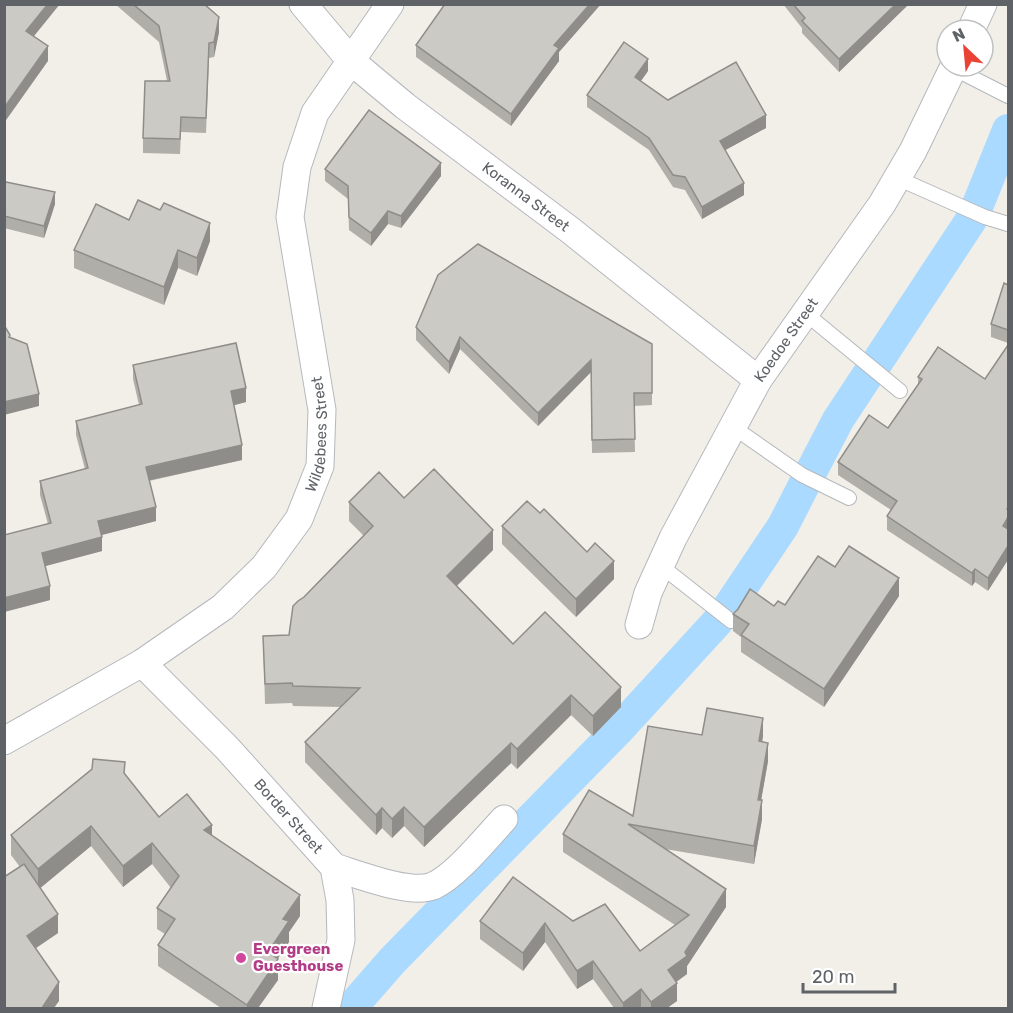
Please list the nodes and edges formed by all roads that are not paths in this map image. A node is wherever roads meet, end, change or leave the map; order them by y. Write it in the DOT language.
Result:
graph roads {
  1 [pos="303,4"];
  2 [pos="390,4"];
  3 [pos="983,4"];
  4 [pos="977,18"];
  5 [pos="351,61"];
  6 [pos="948,78"];
  7 [pos="974,78"];
  8 [pos="1008,96"];
  9 [pos="897,178"];
  10 [pos="1008,224"];
  11 [pos="805,314"];
  12 [pos="758,380"];
  13 [pos="900,391"];
  14 [pos="733,427"];
  15 [pos="849,498"];
  16 [pos="661,566"];
  17 [pos="731,621"];
  18 [pos="639,625"];
  19 [pos="142,663"];
  20 [pos="4,741"];
  21 [pos="504,819"];
  22 [pos="334,867"];
  23 [pos="326,1008"];
  1 -- 5 [label="street, Koranna Street"];
  2 -- 5 [label="street, Wildebees Street"];
  3 -- 4 [label="street"];
  5 -- 12 [label="street, Koranna Street"];
  5 -- 19 [label="street, Wildebees Street"];
  6 -- 9 [label="street, Koedoe Street"];
  7 -- 8 [label="lane"];
  9 -- 10 [label="lane"];
  9 -- 11 [label="street, Koedoe Street"];
  11 -- 12 [label="street, Koedoe Street"];
  11 -- 13 [label="lane"];
  12 -- 14 [label="street, Koedoe Street"];
  14 -- 15 [label="lane"];
  14 -- 16 [label="street, Koedoe Street"];
  16 -- 17 [label="lane"];
  16 -- 18 [label="street, Koedoe Street"];
  19 -- 20 [label="street, Wildebees Street"];
  19 -- 22 [label="street, Border Street"];
  21 -- 22 [label="street"];
  22 -- 23 [label="street, Border Street"];
}
